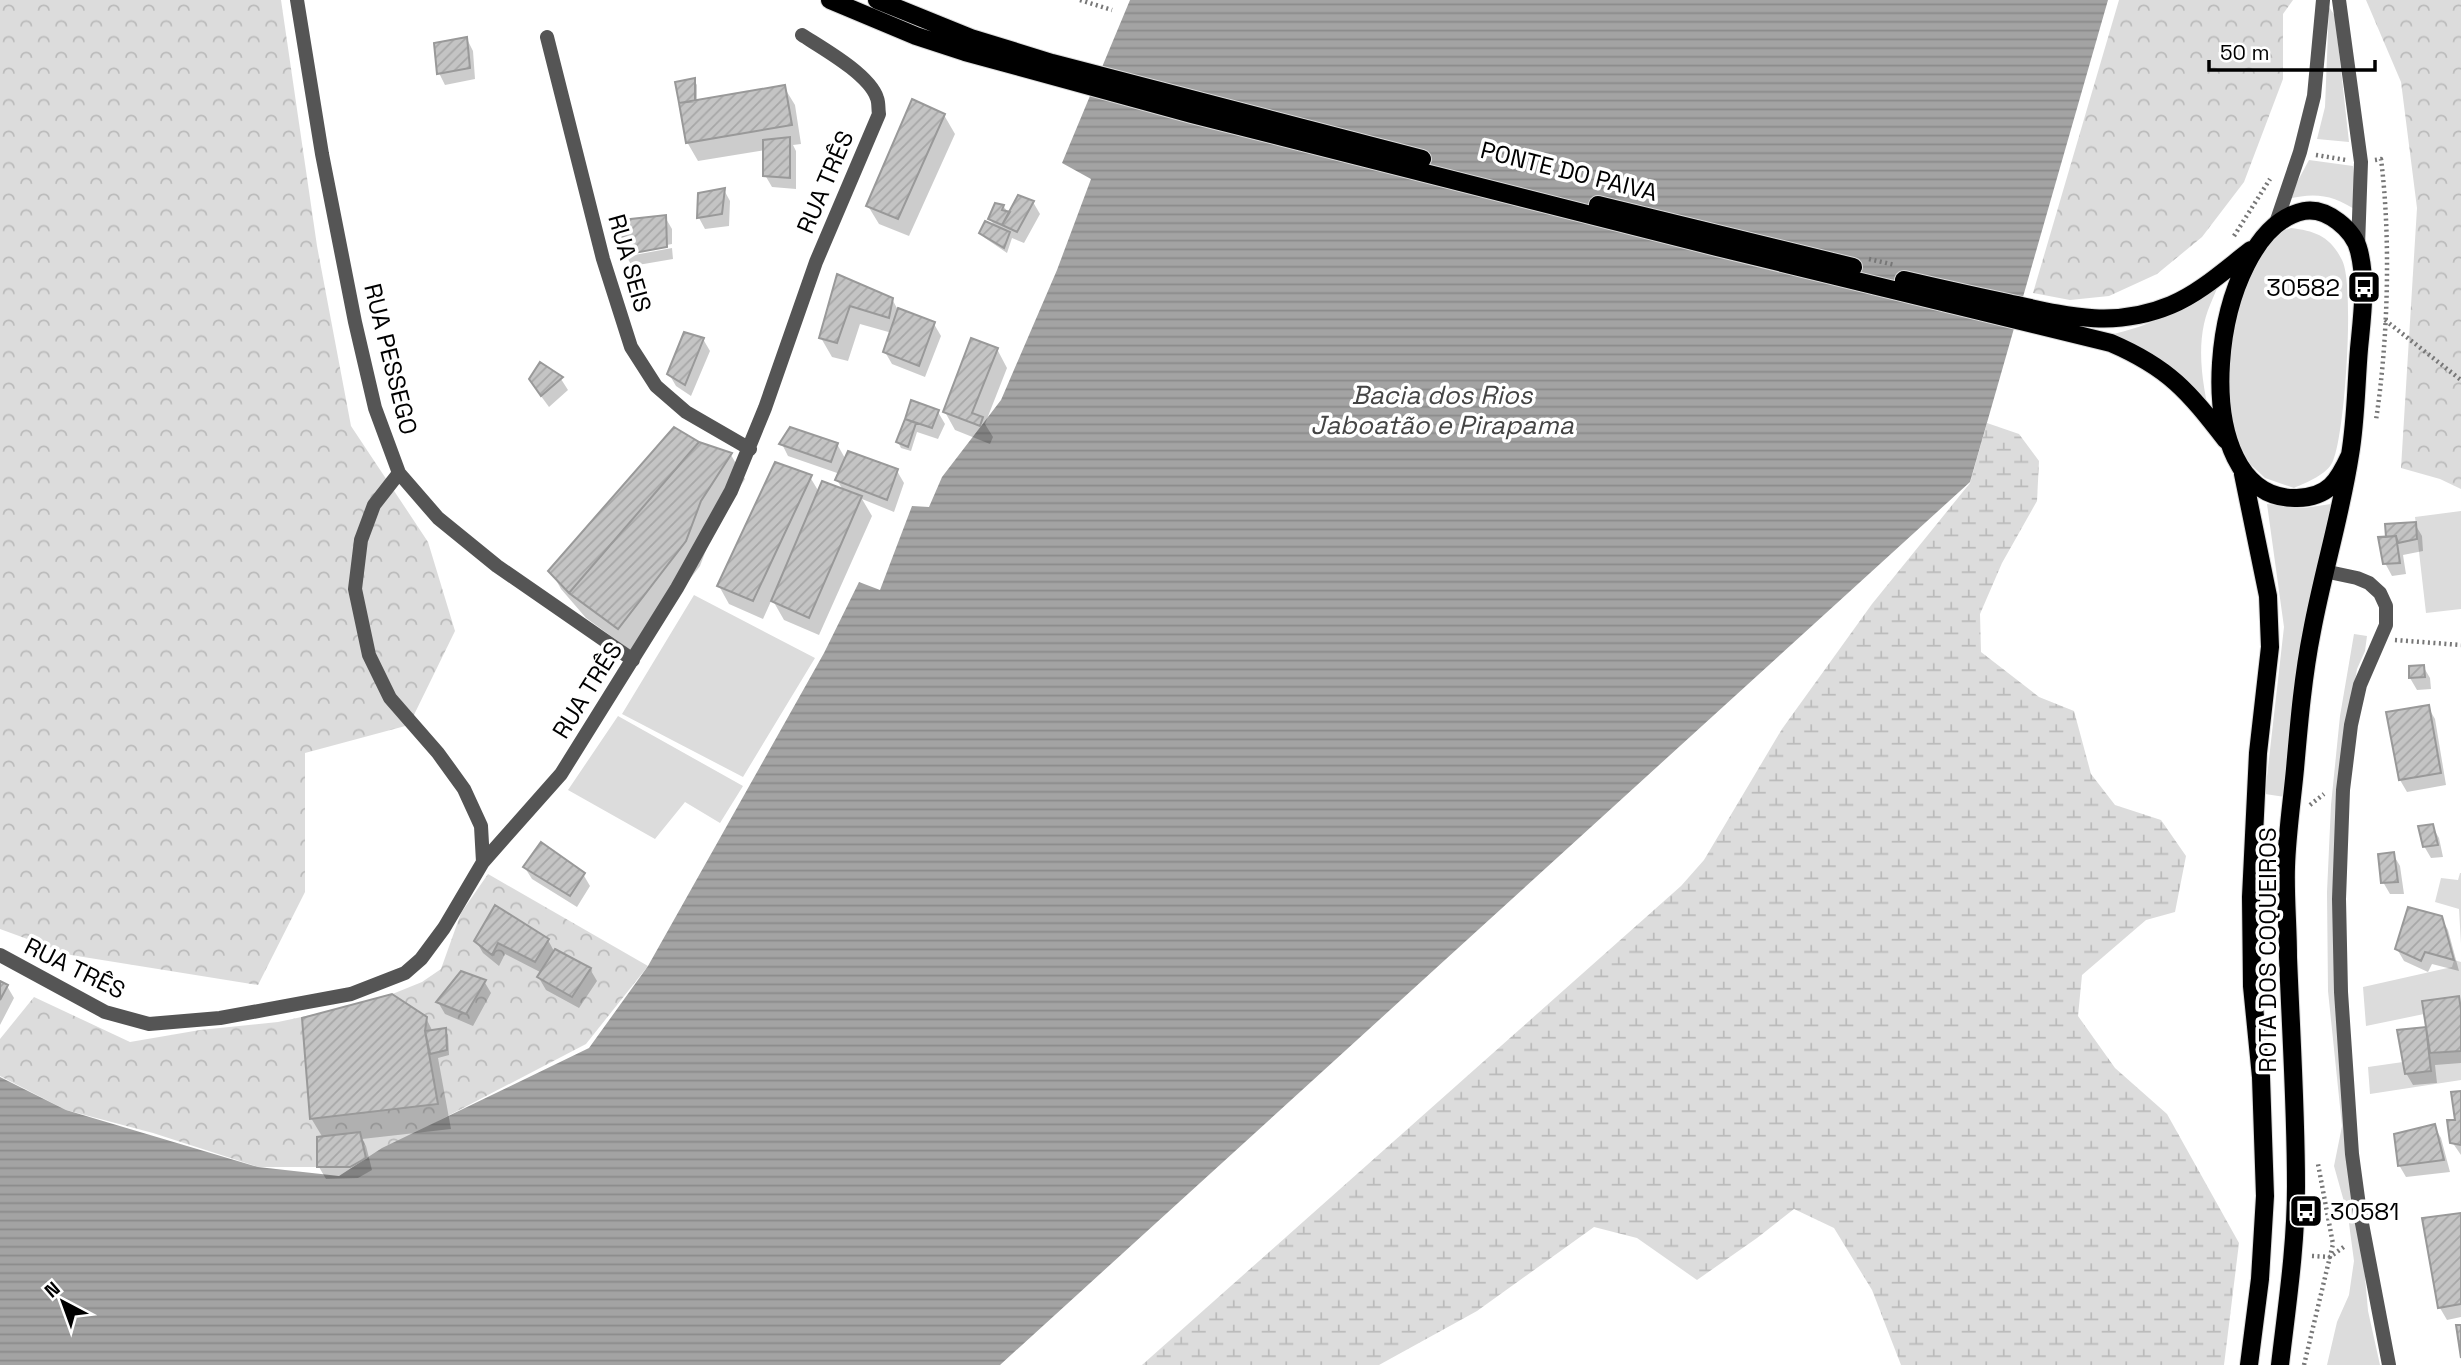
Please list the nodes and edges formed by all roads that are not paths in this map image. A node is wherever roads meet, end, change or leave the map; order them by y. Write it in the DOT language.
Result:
graph roads {
  1 [pos="296,0"];
  2 [pos="830,0"];
  3 [pos="877,0"];
  4 [pos="2323,0"];
  5 [pos="2339,0"];
  6 [pos="802,35"];
  7 [pos="547,37"];
  8 [pos="1051,69"];
  9 [pos="2275,226"];
  10 [pos="2260,244"];
  11 [pos="2358,246"];
  12 [pos="2073,325"];
  13 [pos="2227,441"];
  14 [pos="750,449"];
  15 [pos="2350,455"];
  16 [pos="399,473"];
  17 [pos="2243,474"];
  18 [pos="2325,571"];
  19 [pos="633,660"];
  20 [pos="483,862"];
  21 [pos="0,955"];
  22 [pos="2249,1365"];
  23 [pos="2280,1365"];
  24 [pos="2389,1365"];
  1 -- 16 [label="street, RUA PESSEGO"];
  2 -- 8 [label="main road"];
  3 -- 8 [label="main road"];
  4 -- 9 [label="street"];
  5 -- 11 [label="street"];
  6 -- 14 [label="street, RUA TRÊS"];
  7 -- 14 [label="street, RUA SEIS"];
  8 -- 12 [label="main road, PONTE DO PAIVA"];
  9 -- 10 [label="main road, ROTA DOS COQUEIROS"];
  9 -- 11 [label="main road, ROTA DOS COQUEIROS"];
  10 -- 12 [label="main road, ROTA DOS COQUEIROS"];
  10 -- 13 [label="main road, ROTA DOS COQUEIROS"];
  11 -- 15 [label="main road, ROTA DOS COQUEIROS"];
  12 -- 13 [label="main road, ROTA DOS COQUEIROS"];
  13 -- 17 [label="main road, ROTA DOS COQUEIROS"];
  14 -- 19 [label="street, RUA TRÊS"];
  15 -- 17 [label="main road, ROTA DOS COQUEIROS"];
  15 -- 18 [label="main road, ROTA DOS COQUEIROS"];
  16 -- 19 [label="street, RUA PESSEGO"];
  16 -- 20 [label="street"];
  17 -- 22 [label="main road, ROTA DOS COQUEIROS"];
  18 -- 23 [label="main road, ROTA DOS COQUEIROS"];
  18 -- 24 [label="street"];
  19 -- 20 [label="street, RUA TRÊS"];
  20 -- 21 [label="street, RUA TRÊS"];
}
